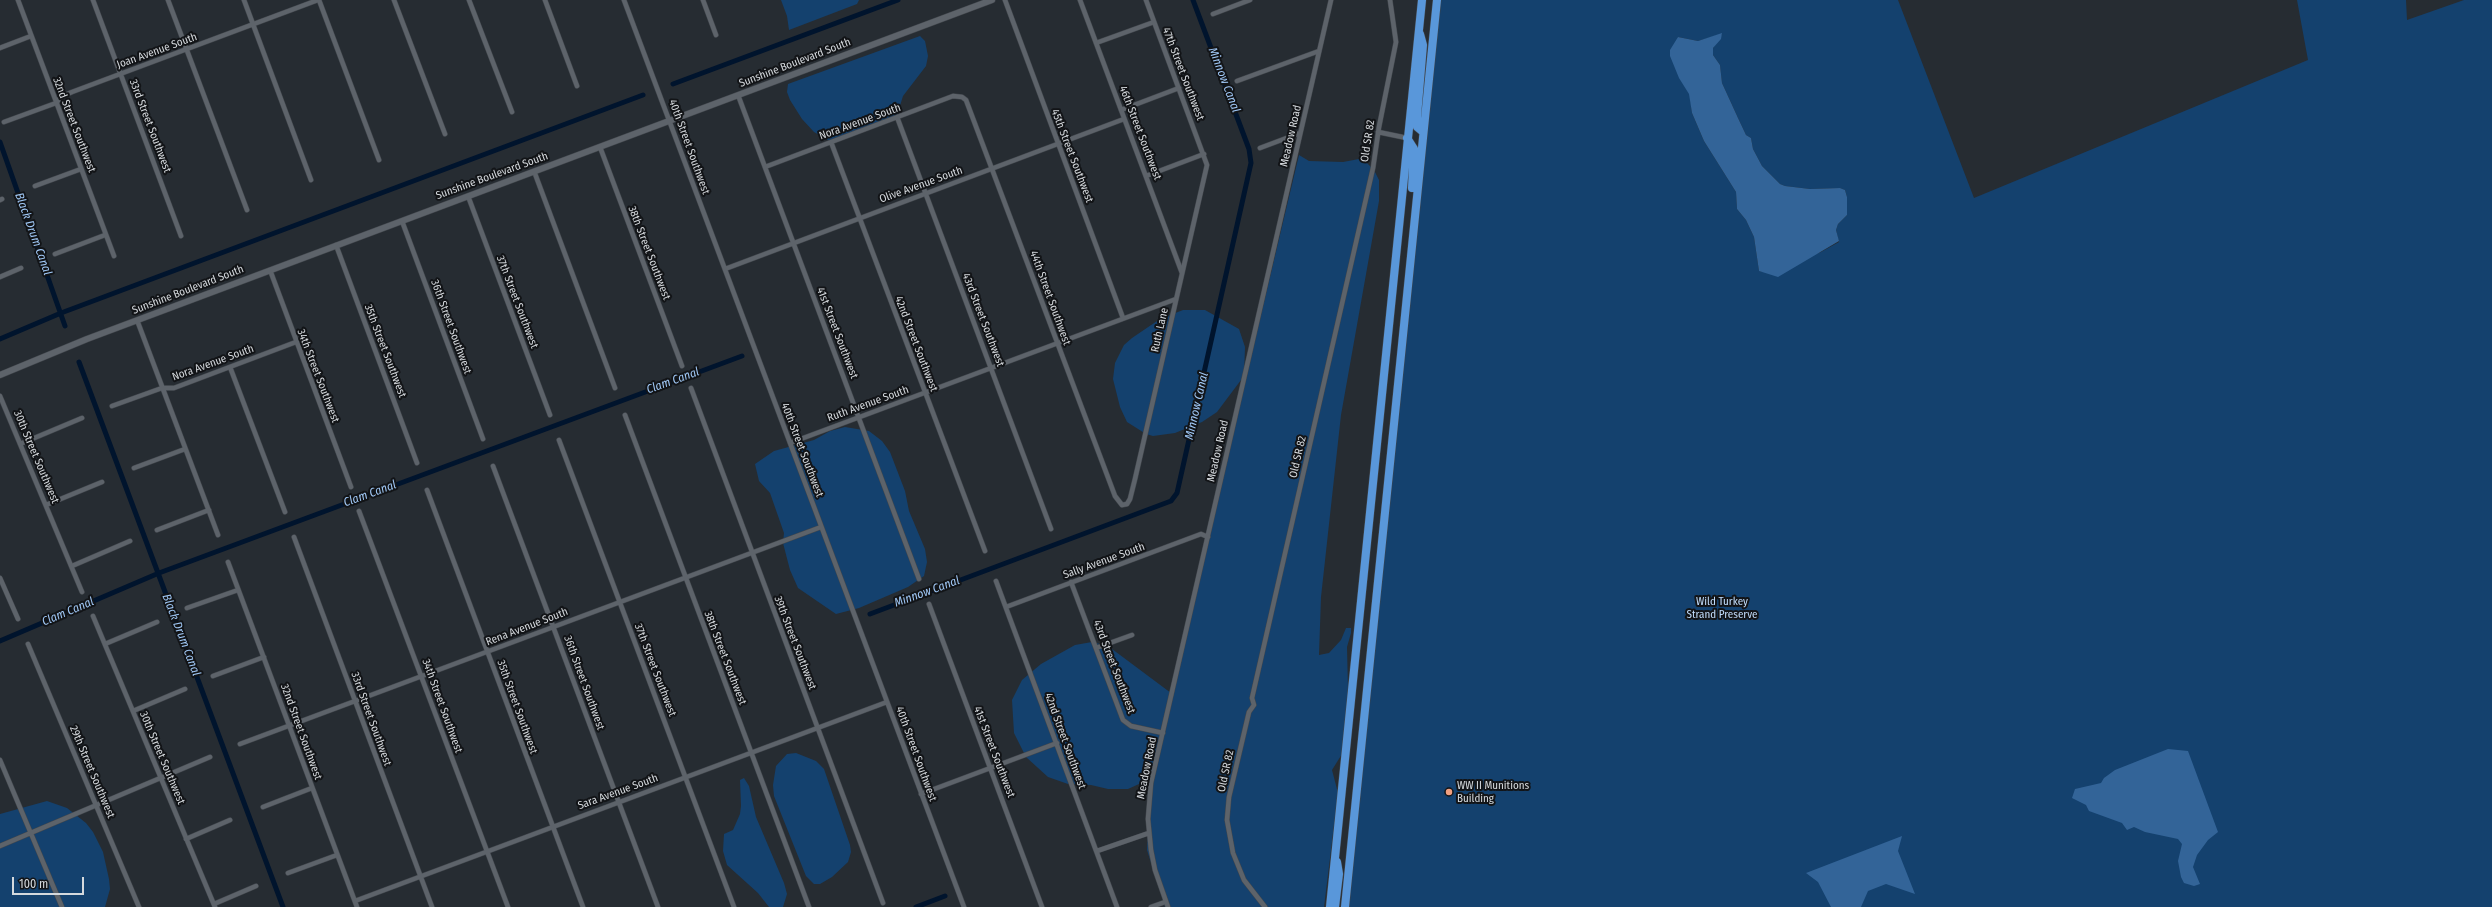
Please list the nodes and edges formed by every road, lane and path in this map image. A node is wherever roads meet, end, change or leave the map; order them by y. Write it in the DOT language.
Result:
graph roads {
  1 [pos="18,0"];
  2 [pos="93,0"];
  3 [pos="168,0"];
  4 [pos="244,0"];
  5 [pos="319,0"];
  6 [pos="394,0"];
  7 [pos="469,0"];
  8 [pos="545,0"];
  9 [pos="624,0"];
  10 [pos="703,0"];
  11 [pos="992,0"];
  12 [pos="1005,0"];
  13 [pos="1080,0"];
  14 [pos="1146,0"];
  15 [pos="1250,0"];
  16 [pos="1331,0"];
  17 [pos="1390,0"];
  18 [pos="1422,0"];
  19 [pos="1437,0"];
  20 [pos="1213,14"];
  21 [pos="1154,22"];
  22 [pos="253,24"];
  23 [pos="1419,30"];
  24 [pos="31,36"];
  25 [pos="716,36"];
  26 [pos="1096,44"];
  27 [pos="0,48"];
  28 [pos="187,49"];
  29 [pos="1319,51"];
  30 [pos="120,74"];
  31 [pos="1237,81"];
  32 [pos="577,86"];
  33 [pos="1179,88"];
  34 [pos="738,95"];
  35 [pos="962,97"];
  36 [pos="56,102"];
  37 [pos="1121,110"];
  38 [pos="512,112"];
  39 [pos="897,117"];
  40 [pos="1124,119"];
  41 [pos="669,121"];
  42 [pos="4,122"];
  43 [pos="1378,132"];
  44 [pos="1423,132"];
  45 [pos="1300,133"];
  46 [pos="445,134"];
  47 [pos="1407,138"];
  48 [pos="831,142"];
  49 [pos="1058,144"];
  50 [pos="600,147"];
  51 [pos="1260,148"];
  52 [pos="1204,154"];
  53 [pos="379,160"];
  54 [pos="765,167"];
  55 [pos="992,168"];
  56 [pos="81,169"];
  57 [pos="534,171"];
  58 [pos="1146,176"];
  59 [pos="311,180"];
  60 [pos="35,186"];
  61 [pos="926,193"];
  62 [pos="468,196"];
  63 [pos="247,210"];
  64 [pos="860,218"];
  65 [pos="402,221"];
  66 [pos="105,235"];
  67 [pos="181,236"];
  68 [pos="794,243"];
  69 [pos="336,246"];
  70 [pos="55,254"];
  71 [pos="114,256"];
  72 [pos="1410,260"];
  73 [pos="21,268"];
  74 [pos="725,269"];
  75 [pos="270,270"];
  76 [pos="1182,273"];
  77 [pos="0,277"];
  78 [pos="1176,299"];
  79 [pos="1123,318"];
  80 [pos="137,320"];
  81 [pos="296,342"];
  82 [pos="1057,343"];
  83 [pos="682,366"];
  84 [pos="230,367"];
  85 [pos="991,368"];
  86 [pos="0,375"];
  87 [pos="162,388"];
  88 [pos="615,388"];
  89 [pos="691,388"];
  90 [pos="925,393"];
  91 [pos="0,396"];
  92 [pos="112,406"];
  93 [pos="550,415"];
  94 [pos="625,415"];
  95 [pos="859,417"];
  96 [pos="82,418"];
  97 [pos="483,439"];
  98 [pos="559,440"];
  99 [pos="790,443"];
  100 [pos="20,444"];
  101 [pos="185,449"];
  102 [pos="417,463"];
  103 [pos="493,466"];
  104 [pos="134,468"];
  105 [pos="102,482"];
  106 [pos="351,487"];
  107 [pos="427,490"];
  108 [pos="46,505"];
  109 [pos="1122,505"];
  110 [pos="208,510"];
  111 [pos="359,511"];
  112 [pos="285,512"];
  113 [pos="821,527"];
  114 [pos="1051,529"];
  115 [pos="157,530"];
  116 [pos="218,536"];
  117 [pos="294,537"];
  118 [pos="1208,537"];
  119 [pos="130,541"];
  120 [pos="985,551"];
  121 [pos="752,553"];
  122 [pos="228,562"];
  123 [pos="72,566"];
  124 [pos="686,577"];
  125 [pos="0,578"];
  126 [pos="919,578"];
  127 [pos="996,581"];
  128 [pos="1071,582"];
  129 [pos="238,590"];
  130 [pos="82,592"];
  131 [pos="620,602"];
  132 [pos="929,604"];
  133 [pos="1006,607"];
  134 [pos="187,608"];
  135 [pos="93,616"];
  136 [pos="18,619"];
  137 [pos="157,622"];
  138 [pos="553,627"];
  139 [pos="1132,635"];
  140 [pos="28,644"];
  141 [pos="105,644"];
  142 [pos="1096,648"];
  143 [pos="487,652"];
  144 [pos="264,657"];
  145 [pos="213,676"];
  146 [pos="422,677"];
  147 [pos="185,689"];
  148 [pos="355,701"];
  149 [pos="887,702"];
  150 [pos="133,711"];
  151 [pos="289,726"];
  152 [pos="817,728"];
  153 [pos="1163,733"];
  154 [pos="1057,743"];
  155 [pos="240,744"];
  156 [pos="751,753"];
  157 [pos="210,757"];
  158 [pos="0,760"];
  159 [pos="990,768"];
  160 [pos="685,777"];
  161 [pos="161,778"];
  162 [pos="312,788"];
  163 [pos="921,794"];
  164 [pos="619,802"];
  165 [pos="96,805"];
  166 [pos="263,807"];
  167 [pos="230,820"];
  168 [pos="552,826"];
  169 [pos="30,833"];
  170 [pos="1149,833"];
  171 [pos="186,839"];
  172 [pos="0,846"];
  173 [pos="1335,850"];
  174 [pos="487,851"];
  175 [pos="1097,851"];
  176 [pos="337,854"];
  177 [pos="288,873"];
  178 [pos="420,876"];
  179 [pos="256,886"];
  180 [pos="355,901"];
  181 [pos="1165,902"];
  182 [pos="883,903"];
  183 [pos="215,905"];
  184 [pos="62,907"];
  185 [pos="139,907"];
  186 [pos="357,907"];
  187 [pos="432,907"];
  188 [pos="508,907"];
  189 [pos="583,907"];
  190 [pos="658,907"];
  191 [pos="734,907"];
  192 [pos="809,907"];
  193 [pos="964,907"];
  194 [pos="1042,907"];
  195 [pos="1117,907"];
  196 [pos="1151,907"];
  197 [pos="1168,907"];
  198 [pos="1265,907"];
  199 [pos="1330,907"];
  200 [pos="1335,907"];
  201 [pos="1345,907"];
  1 -- 24 [label="street, 32nd Street Southwest"];
  2 -- 30 [label="street, 33rd Street Southwest"];
  3 -- 28 [label="street"];
  4 -- 22 [label="street"];
  5 -- 22 [label="street, Joan Avenue South"];
  5 -- 53 [label="street"];
  6 -- 46 [label="street"];
  7 -- 38 [label="street"];
  8 -- 32 [label="street"];
  9 -- 41 [label="street, 40th Street Southwest"];
  10 -- 25 [label="street"];
  11 -- 34 [label="street, Sunshine Boulevard South"];
  12 -- 49 [label="street, 45th Street Southwest"];
  13 -- 26 [label="street, 46th Street Southwest"];
  14 -- 21 [label="street, 47th Street Southwest"];
  15 -- 20 [label="street"];
  16 -- 29 [label="street, Meadow Road"];
  17 -- 43 [label="street, Old SR 82"];
  18 -- 23 [label="highway"];
  19 -- 44 [label="highway"];
  21 -- 26 [label="street"];
  21 -- 33 [label="street, 47th Street Southwest"];
  22 -- 28 [label="street, Joan Avenue South"];
  22 -- 59 [label="street"];
  23 -- 44 [label="highway"];
  23 -- 47 [label="highway"];
  24 -- 27 [label="street"];
  24 -- 36 [label="street, 32nd Street Southwest"];
  26 -- 37 [label="street, 46th Street Southwest"];
  28 -- 30 [label="street, Joan Avenue South"];
  28 -- 63 [label="street"];
  29 -- 31 [label="street"];
  29 -- 45 [label="street, Meadow Road"];
  30 -- 36 [label="street, Joan Avenue South"];
  30 -- 67 [label="street, 33rd Street Southwest"];
  33 -- 37 [label="street"];
  33 -- 52 [label="street, 47th Street Southwest"];
  34 -- 41 [label="street, Sunshine Boulevard South"];
  34 -- 54 [label="street, 41st Street Southwest"];
  35 -- 39 [label="street, Nora Avenue South"];
  35 -- 55 [label="street, 44th Street Southwest"];
  36 -- 42 [label="street, Joan Avenue South"];
  36 -- 56 [label="street, 32nd Street Southwest"];
  37 -- 40 [label="street, 46th Street Southwest"];
  39 -- 48 [label="street, Nora Avenue South"];
  39 -- 61 [label="street, 43rd Street Southwest"];
  40 -- 49 [label="street, Olive Avenue South"];
  40 -- 58 [label="street, 46th Street Southwest"];
  41 -- 50 [label="street, Sunshine Boulevard South"];
  41 -- 74 [label="street, 40th Street Southwest"];
  43 -- 47 [label="street"];
  43 -- 198 [label="street, Old SR 82"];
  44 -- 72 [label="highway"];
  45 -- 51 [label="street"];
  45 -- 118 [label="street, Meadow Road"];
  47 -- 72 [label="highway"];
  47 -- 173 [label="highway"];
  48 -- 54 [label="street, Nora Avenue South"];
  48 -- 64 [label="street, 42nd Street Southwest"];
  49 -- 55 [label="street, Olive Avenue South"];
  49 -- 79 [label="street, 45th Street Southwest"];
  50 -- 57 [label="street, Sunshine Boulevard South"];
  50 -- 83 [label="street, 38th Street Southwest"];
  52 -- 58 [label="street"];
  52 -- 76 [label="street, Ruth Lane"];
  54 -- 68 [label="street, 41st Street Southwest"];
  55 -- 61 [label="street, Olive Avenue South"];
  55 -- 82 [label="street, 44th Street Southwest"];
  56 -- 60 [label="street"];
  56 -- 66 [label="street, 32nd Street Southwest"];
  57 -- 62 [label="street, Sunshine Boulevard South"];
  57 -- 88 [label="street"];
  58 -- 76 [label="street, 46th Street Southwest"];
  61 -- 64 [label="street, Olive Avenue South"];
  61 -- 85 [label="street, 43rd Street Southwest"];
  62 -- 65 [label="street, Sunshine Boulevard South"];
  62 -- 93 [label="street, 37th Street Southwest"];
  64 -- 68 [label="street, Olive Avenue South"];
  64 -- 90 [label="street, 42nd Street Southwest"];
  65 -- 69 [label="street, Sunshine Boulevard South"];
  65 -- 97 [label="street, 36th Street Southwest"];
  66 -- 70 [label="street"];
  66 -- 71 [label="street, 32nd Street Southwest"];
  68 -- 74 [label="street, Olive Avenue South"];
  68 -- 95 [label="street, 41st Street Southwest"];
  69 -- 75 [label="street, Sunshine Boulevard South"];
  69 -- 102 [label="street, 35th Street Southwest"];
  72 -- 201 [label="highway"];
  73 -- 77 [label="street"];
  74 -- 99 [label="street, 40th Street Southwest"];
  75 -- 80 [label="street, Sunshine Boulevard South"];
  75 -- 81 [label="street, 34th Street Southwest"];
  76 -- 78 [label="street, Ruth Lane"];
  78 -- 79 [label="street, Ruth Avenue South"];
  78 -- 109 [label="street, Ruth Lane"];
  79 -- 82 [label="street, Ruth Avenue South"];
  80 -- 86 [label="street, Sunshine Boulevard South"];
  80 -- 87 [label="street"];
  81 -- 84 [label="street, Nora Avenue South"];
  81 -- 106 [label="street, 34th Street Southwest"];
  82 -- 85 [label="street, Ruth Avenue South"];
  82 -- 109 [label="street, 44th Street Southwest"];
  84 -- 87 [label="street, Nora Avenue South"];
  84 -- 112 [label="street"];
  85 -- 90 [label="street, Ruth Avenue South"];
  85 -- 114 [label="street, 43rd Street Southwest"];
  87 -- 92 [label="street, Nora Avenue South"];
  87 -- 101 [label="street"];
  89 -- 121 [label="street, 39th Street Southwest"];
  90 -- 95 [label="street, Ruth Avenue South"];
  90 -- 120 [label="street, 42nd Street Southwest"];
  91 -- 100 [label="street, 30th Street Southwest"];
  94 -- 124 [label="street, 38th Street Southwest"];
  95 -- 99 [label="street, Ruth Avenue South"];
  95 -- 126 [label="street, 41st Street Southwest"];
  96 -- 100 [label="street"];
  98 -- 131 [label="street, 37th Street Southwest"];
  99 -- 113 [label="street, 40th Street Southwest"];
  100 -- 108 [label="street, 30th Street Southwest"];
  101 -- 104 [label="street"];
  101 -- 110 [label="street"];
  103 -- 138 [label="street, 36th Street Southwest"];
  105 -- 108 [label="street"];
  107 -- 143 [label="street, 35th Street Southwest"];
  108 -- 123 [label="street, 30th Street Southwest"];
  110 -- 115 [label="street"];
  110 -- 116 [label="street"];
  111 -- 146 [label="street, 34th Street Southwest"];
  113 -- 121 [label="street, Rena Avenue South"];
  113 -- 149 [label="street, 40th Street Southwest"];
  117 -- 148 [label="street, 33rd Street Southwest"];
  118 -- 128 [label="street, Sally Avenue South"];
  118 -- 153 [label="street, Meadow Road"];
  119 -- 123 [label="street"];
  121 -- 124 [label="street, Rena Avenue South"];
  121 -- 152 [label="street, 39th Street Southwest"];
  122 -- 129 [label="street, 32nd Street Southwest"];
  123 -- 130 [label="street, 30th Street Southwest"];
  124 -- 131 [label="street, Rena Avenue South"];
  124 -- 156 [label="street, 38th Street Southwest"];
  125 -- 136 [label="street"];
  127 -- 133 [label="street, 42nd Street Southwest"];
  128 -- 133 [label="street, Sally Avenue South"];
  128 -- 142 [label="street, 43rd Street Southwest"];
  129 -- 134 [label="street"];
  129 -- 144 [label="street, 32nd Street Southwest"];
  131 -- 138 [label="street, Rena Avenue South"];
  131 -- 160 [label="street, 37th Street Southwest"];
  132 -- 159 [label="street, 41st Street Southwest"];
  133 -- 154 [label="street, 42nd Street Southwest"];
  135 -- 141 [label="street, 30th Street Southwest"];
  137 -- 141 [label="street"];
  138 -- 143 [label="street, Rena Avenue South"];
  138 -- 164 [label="street, 36th Street Southwest"];
  139 -- 142 [label="street"];
  140 -- 165 [label="street, 29th Street Southwest"];
  141 -- 150 [label="street, 30th Street Southwest"];
  142 -- 153 [label="street, 43rd Street Southwest"];
  143 -- 146 [label="street, Rena Avenue South"];
  143 -- 168 [label="street, 35th Street Southwest"];
  144 -- 145 [label="street"];
  144 -- 151 [label="street, 32nd Street Southwest"];
  146 -- 148 [label="street, Rena Avenue South"];
  146 -- 174 [label="street, 34th Street Southwest"];
  147 -- 150 [label="street"];
  148 -- 151 [label="street, Rena Avenue South"];
  148 -- 178 [label="street, 33rd Street Southwest"];
  149 -- 152 [label="street, Sara Avenue South"];
  149 -- 163 [label="street, 40th Street Southwest"];
  150 -- 161 [label="street, 30th Street Southwest"];
  151 -- 155 [label="street, Rena Avenue South"];
  151 -- 162 [label="street, 32nd Street Southwest"];
  152 -- 156 [label="street, Sara Avenue South"];
  152 -- 182 [label="street, 39th Street Southwest"];
  153 -- 170 [label="street, Meadow Road"];
  154 -- 159 [label="street"];
  154 -- 175 [label="street, 42nd Street Southwest"];
  156 -- 160 [label="street, Sara Avenue South"];
  156 -- 192 [label="street, 38th Street Southwest"];
  157 -- 161 [label="street"];
  158 -- 169 [label="street"];
  159 -- 163 [label="street"];
  159 -- 194 [label="street, 41st Street Southwest"];
  160 -- 164 [label="street, Sara Avenue South"];
  160 -- 191 [label="street, 37th Street Southwest"];
  161 -- 165 [label="street"];
  161 -- 171 [label="street, 30th Street Southwest"];
  162 -- 166 [label="street"];
  162 -- 176 [label="street, 32nd Street Southwest"];
  163 -- 193 [label="street, 40th Street Southwest"];
  164 -- 168 [label="street, Sara Avenue South"];
  164 -- 190 [label="street, 36th Street Southwest"];
  165 -- 169 [label="street"];
  165 -- 185 [label="street, 29th Street Southwest"];
  167 -- 171 [label="street"];
  168 -- 174 [label="street, Sara Avenue South"];
  168 -- 189 [label="street, 35th Street Southwest"];
  169 -- 172 [label="street"];
  169 -- 184 [label="street"];
  170 -- 175 [label="street"];
  170 -- 181 [label="street, Meadow Road"];
  171 -- 183 [label="street, 30th Street Southwest"];
  173 -- 199 [label="highway"];
  173 -- 200 [label="highway"];
  174 -- 178 [label="street, Sara Avenue South"];
  174 -- 188 [label="street, 34th Street Southwest"];
  175 -- 195 [label="street, 42nd Street Southwest"];
  176 -- 177 [label="street"];
  176 -- 180 [label="street, 32nd Street Southwest"];
  178 -- 180 [label="street, Sara Avenue South"];
  178 -- 187 [label="street, 33rd Street Southwest"];
  179 -- 183 [label="street"];
  180 -- 186 [label="street, 32nd Street Southwest"];
  181 -- 196 [label="street"];
  181 -- 197 [label="street, Meadow Road"];
}
